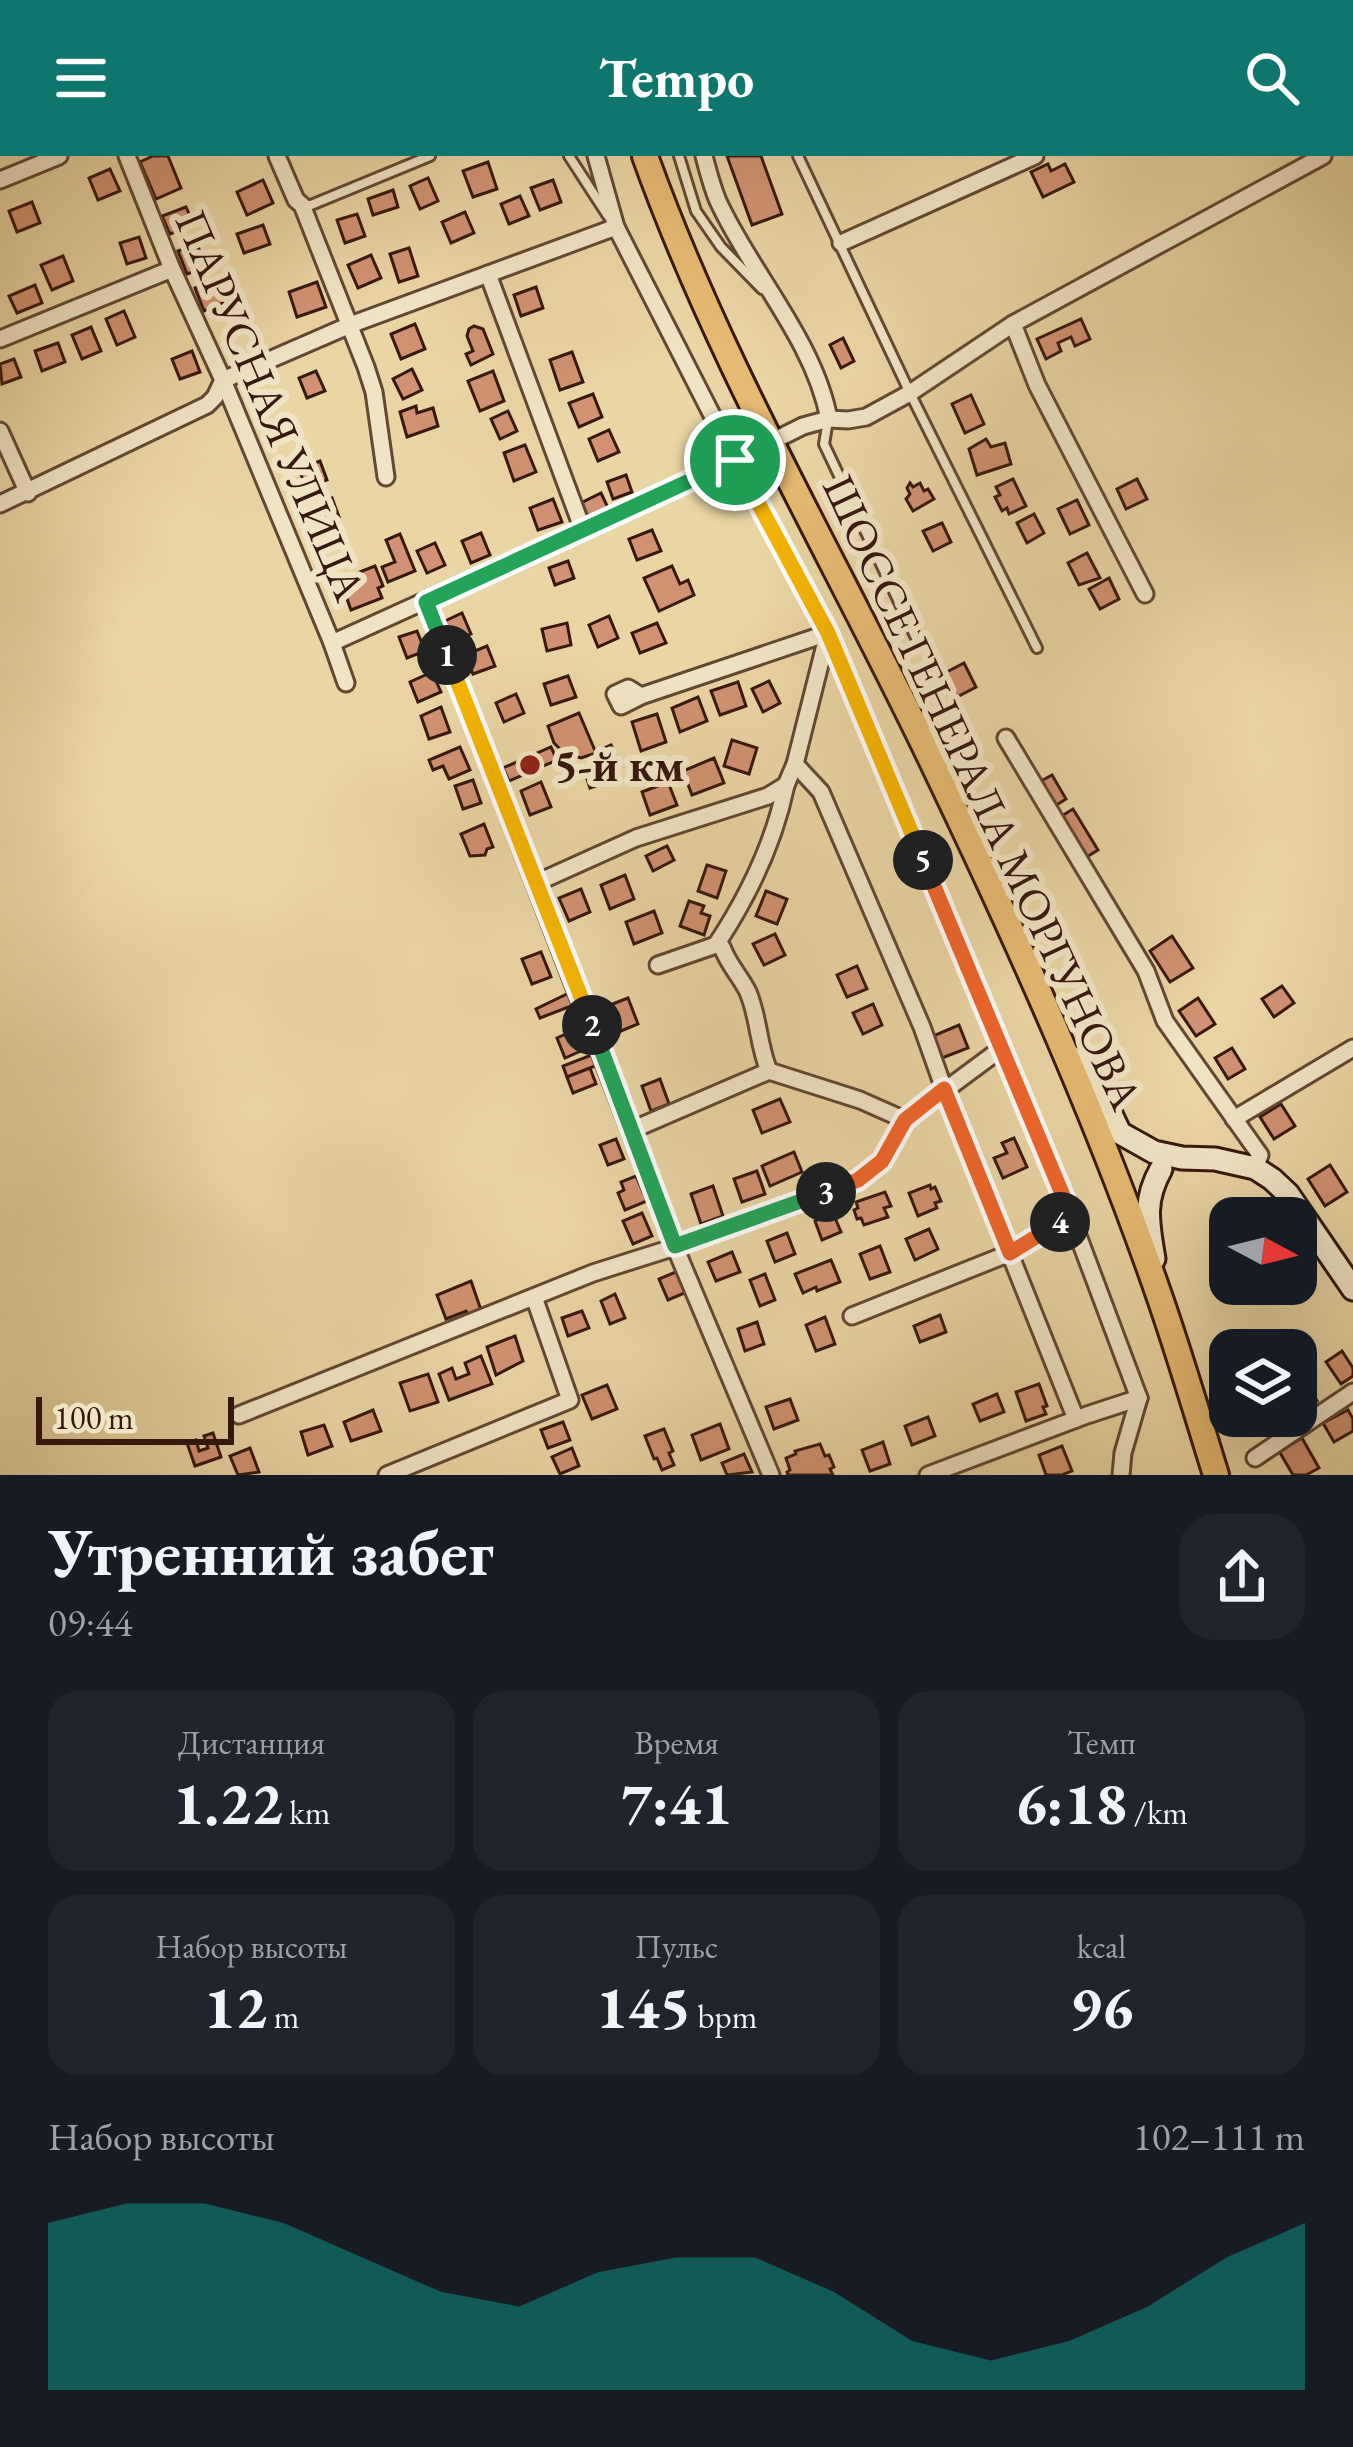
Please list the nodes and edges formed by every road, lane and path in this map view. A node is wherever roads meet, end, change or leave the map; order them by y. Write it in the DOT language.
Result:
graph roads {
  1 [pos="59,156"];
  2 [pos="128,156"];
  3 [pos="277,156"];
  4 [pos="430,156"];
  5 [pos="569,156"];
  6 [pos="596,156"];
  7 [pos="645,156"];
  8 [pos="679,156"];
  9 [pos="704,156"];
  10 [pos="798,156"];
  11 [pos="1035,156"];
  12 [pos="1323,156"];
  13 [pos="0,180"];
  14 [pos="302,205"];
  15 [pos="616,226"];
  16 [pos="841,243"];
  17 [pos="172,269"];
  18 [pos="488,274"];
  19 [pos="776,302"];
  20 [pos="1013,324"];
  21 [pos="350,326"];
  22 [pos="0,339"];
  23 [pos="224,380"];
  24 [pos="910,393"];
  25 [pos="829,419"];
  26 [pos="0,431"];
  27 [pos="771,440"];
  28 [pos="735,460"];
  29 [pos="386,477"];
  30 [pos="28,493"];
  31 [pos="0,504"];
  32 [pos="583,530"];
  33 [pos="1144,594"];
  34 [pos="426,602"];
  35 [pos="828,633"];
  36 [pos="917,640"];
  37 [pos="332,643"];
  38 [pos="1037,648"];
  39 [pos="346,682"];
  40 [pos="641,696"];
  41 [pos="1006,738"];
  42 [pos="795,764"];
  43 [pos="786,785"];
  44 [pos="536,884"];
  45 [pos="716,945"];
  46 [pos="658,965"];
  47 [pos="1002,1048"];
  48 [pos="1353,1048"];
  49 [pos="1064,1052"];
  50 [pos="769,1071"];
  51 [pos="944,1089"];
  52 [pos="1234,1119"];
  53 [pos="905,1120"];
  54 [pos="632,1130"];
  55 [pos="1157,1161"];
  56 [pos="1255,1168"];
  57 [pos="1115,1178"];
  58 [pos="1071,1215"];
  59 [pos="675,1246"];
  60 [pos="1010,1253"];
  61 [pos="1349,1276"];
  62 [pos="534,1297"];
  63 [pos="1161,1300"];
  64 [pos="852,1316"];
  65 [pos="1353,1392"];
  66 [pos="1139,1398"];
  67 [pos="239,1415"];
  68 [pos="1076,1418"];
  69 [pos="1255,1458"];
  70 [pos="387,1475"];
  71 [pos="771,1475"];
  72 [pos="928,1475"];
  73 [pos="1120,1475"];
  74 [pos="1216,1475"];
  1 -- 13 [label="street"];
  2 -- 17 [label="street, ПАРУСНАЯ УЛИЦА"];
  3 -- 14 [label="street"];
  4 -- 14 [label="lane"];
  5 -- 15 [label="lane"];
  6 -- 15 [label="street"];
  7 -- 27 [label="main road, ШОССЕ ГЕНЕРАЛА МОРГУНОВА"];
  8 -- 19 [label="lane"];
  9 -- 19 [label="street"];
  10 -- 16 [label="lane"];
  11 -- 16 [label="street"];
  12 -- 20 [label="street"];
  14 -- 21 [label="street"];
  15 -- 18 [label="street"];
  15 -- 28 [label="street"];
  16 -- 24 [label="lane"];
  17 -- 22 [label="street"];
  17 -- 23 [label="street, ПАРУСНАЯ УЛИЦА"];
  18 -- 21 [label="street"];
  18 -- 32 [label="street"];
  19 -- 25 [label="street"];
  20 -- 24 [label="street"];
  20 -- 33 [label="street"];
  21 -- 23 [label="street"];
  21 -- 29 [label="street"];
  23 -- 30 [label="street"];
  23 -- 37 [label="street, ПАРУСНАЯ УЛИЦА"];
  24 -- 25 [label="street"];
  24 -- 38 [label="lane"];
  25 -- 27 [label="street"];
  25 -- 36 [label="lane"];
  26 -- 30 [label="street"];
  27 -- 28 [label="street"];
  27 -- 49 [label="main road, ШОССЕ ГЕНЕРАЛА МОРГУНОВА"];
  28 -- 32 [label="street"];
  28 -- 35 [label="street"];
  30 -- 31 [label="street"];
  32 -- 34 [label="street"];
  34 -- 37 [label="street"];
  34 -- 44 [label="street"];
  35 -- 40 [label="street"];
  35 -- 42 [label="street"];
  35 -- 47 [label="street"];
  37 -- 39 [label="street, ПАРУСНАЯ УЛИЦА"];
  41 -- 52 [label="street"];
  42 -- 43 [label="street"];
  42 -- 51 [label="street"];
  43 -- 44 [label="street"];
  43 -- 45 [label="street"];
  44 -- 54 [label="street"];
  45 -- 46 [label="street"];
  45 -- 50 [label="street"];
  47 -- 51 [label="street"];
  47 -- 58 [label="street"];
  48 -- 52 [label="street"];
  49 -- 55 [label="street"];
  49 -- 57 [label="main road, ШОССЕ ГЕНЕРАЛА МОРГУНОВА"];
  50 -- 53 [label="street"];
  50 -- 54 [label="street"];
  51 -- 53 [label="street"];
  51 -- 60 [label="street"];
  52 -- 56 [label="street"];
  53 -- 59 [label="street"];
  54 -- 59 [label="street"];
  55 -- 56 [label="street"];
  55 -- 57 [label="street"];
  55 -- 63 [label="street"];
  56 -- 61 [label="street"];
  57 -- 63 [label="main road, ШОССЕ ГЕНЕРАЛА МОРГУНОВА"];
  58 -- 60 [label="street"];
  58 -- 66 [label="street"];
  59 -- 62 [label="street"];
  59 -- 71 [label="street"];
  60 -- 64 [label="street"];
  60 -- 68 [label="street"];
  62 -- 67 [label="street"];
  62 -- 70 [label="street"];
  63 -- 74 [label="main road, ШОССЕ ГЕНЕРАЛА МОРГУНОВА"];
  65 -- 69 [label="street"];
  66 -- 68 [label="street"];
  66 -- 73 [label="street"];
  68 -- 72 [label="street"];
}
